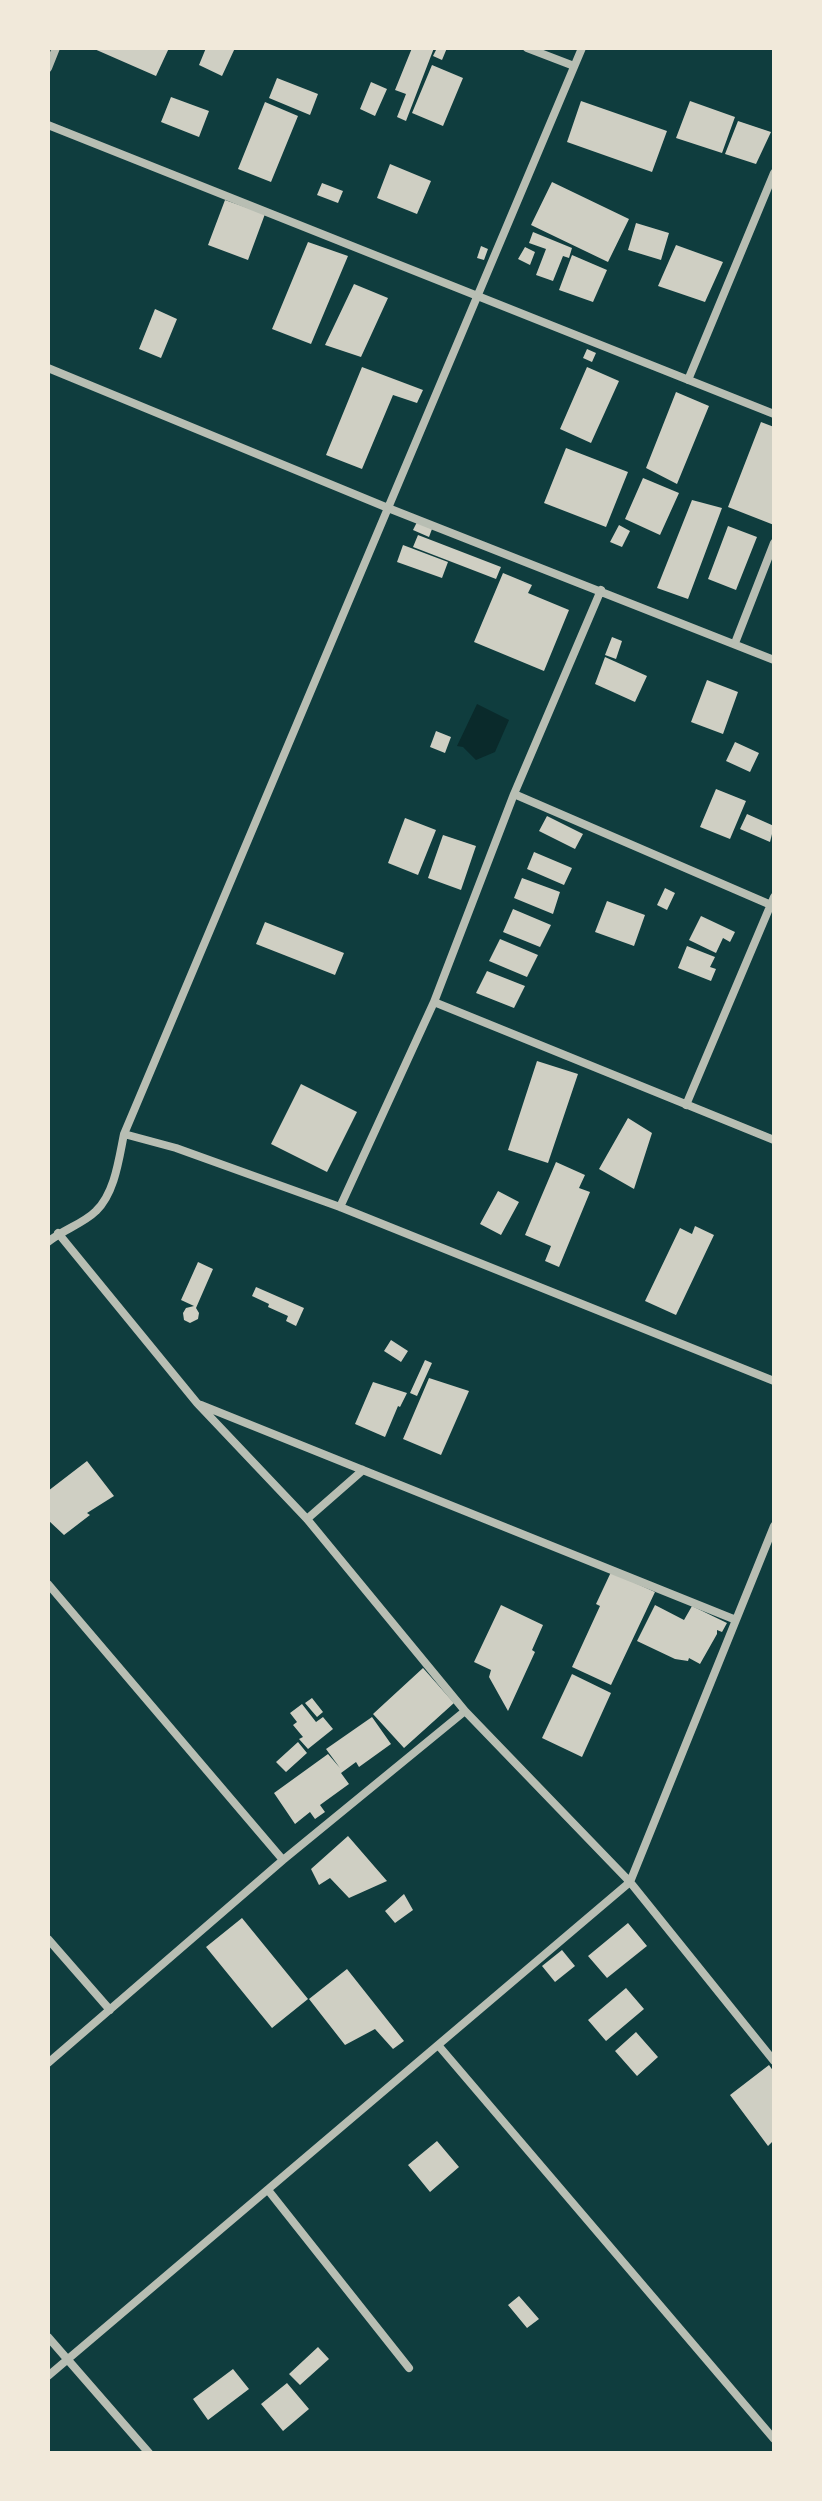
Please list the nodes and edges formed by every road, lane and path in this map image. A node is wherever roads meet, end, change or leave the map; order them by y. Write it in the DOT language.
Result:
graph roads {
  1 [pos="56,48"];
  2 [pos="527,48"];
  3 [pos="582,48"];
  4 [pos="574,66"];
  5 [pos="48,68"];
  6 [pos="48,125"];
  7 [pos="774,173"];
  8 [pos="477,296"];
  9 [pos="48,368"];
  10 [pos="688,380"];
  11 [pos="774,414"];
  12 [pos="388,508"];
  13 [pos="774,543"];
  14 [pos="601,590"];
  15 [pos="735,643"];
  16 [pos="774,660"];
  17 [pos="514,794"];
  18 [pos="773,901"];
  19 [pos="434,1002"];
  20 [pos="686,1105"];
  21 [pos="124,1134"];
  22 [pos="774,1140"];
  23 [pos="340,1207"];
  24 [pos="58,1233"];
  25 [pos="48,1242"];
  26 [pos="774,1381"];
  27 [pos="197,1403"];
  28 [pos="363,1470"];
  29 [pos="307,1519"];
  30 [pos="774,1526"];
  31 [pos="48,1584"];
  32 [pos="736,1620"];
  33 [pos="465,1711"];
  34 [pos="283,1860"];
  35 [pos="630,1882"];
  36 [pos="48,1939"];
  37 [pos="110,2010"];
  38 [pos="438,2045"];
  39 [pos="774,2061"];
  40 [pos="48,2063"];
  41 [pos="268,2190"];
  42 [pos="48,2337"];
  43 [pos="68,2359"];
  44 [pos="409,2368"];
  45 [pos="48,2376"];
  46 [pos="774,2439"];
  47 [pos="149,2453"];
  1 -- 5 [label="street"];
  2 -- 4 [label="street"];
  3 -- 4 [label="street"];
  4 -- 8 [label="street"];
  6 -- 8 [label="street"];
  7 -- 10 [label="street"];
  8 -- 10 [label="street"];
  8 -- 12 [label="street"];
  9 -- 12 [label="street"];
  10 -- 11 [label="street"];
  12 -- 14 [label="street"];
  12 -- 21 [label="street"];
  13 -- 15 [label="street"];
  14 -- 15 [label="street"];
  14 -- 17 [label="street"];
  15 -- 16 [label="street"];
  17 -- 18 [label="street"];
  17 -- 19 [label="street"];
  18 -- 20 [label="street"];
  19 -- 20 [label="street"];
  19 -- 23 [label="street"];
  20 -- 22 [label="street"];
  21 -- 23 [label="street"];
  21 -- 24 [label="street"];
  23 -- 26 [label="street"];
  24 -- 25 [label="street"];
  24 -- 27 [label="street"];
  27 -- 28 [label="street"];
  27 -- 29 [label="street"];
  28 -- 29 [label="street"];
  28 -- 32 [label="street"];
  29 -- 33 [label="street"];
  30 -- 32 [label="street"];
  31 -- 34 [label="street"];
  32 -- 35 [label="street"];
  33 -- 34 [label="street"];
  33 -- 35 [label="street"];
  34 -- 37 [label="street"];
  35 -- 38 [label="street"];
  35 -- 39 [label="street"];
  36 -- 37 [label="street"];
  37 -- 40 [label="street"];
  38 -- 41 [label="street"];
  38 -- 46 [label="street"];
  41 -- 43 [label="street"];
  41 -- 44 [label="street"];
  42 -- 43 [label="street"];
  43 -- 45 [label="street"];
  43 -- 47 [label="street"];
}
